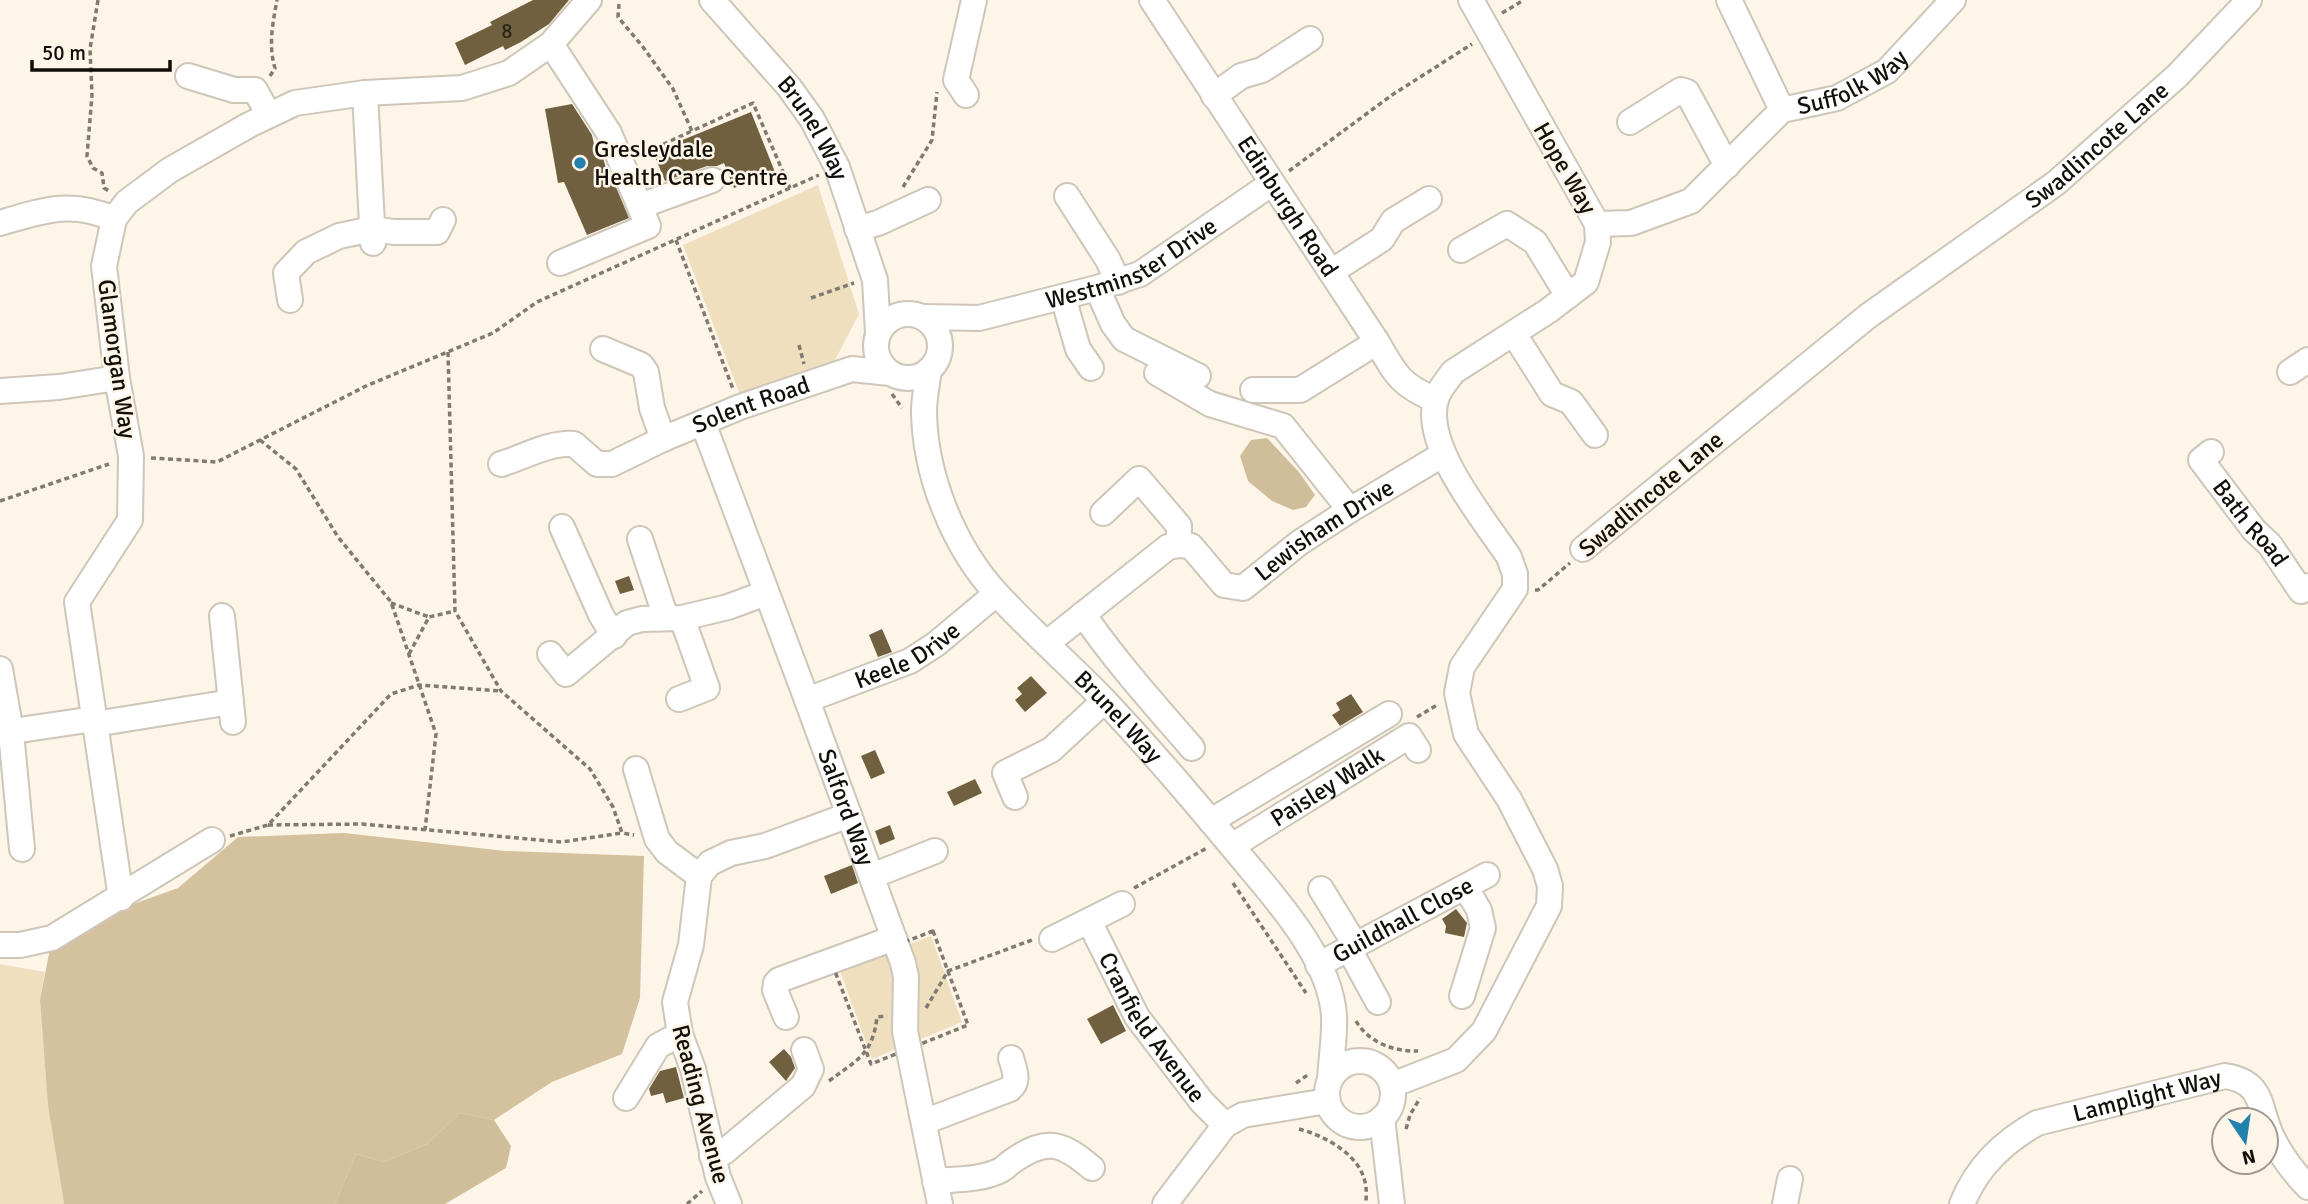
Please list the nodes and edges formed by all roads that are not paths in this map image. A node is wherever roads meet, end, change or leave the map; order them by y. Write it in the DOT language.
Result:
graph roads {
  1 [pos="589,0"];
  2 [pos="712,0"];
  3 [pos="974,0"];
  4 [pos="1152,0"];
  5 [pos="1471,0"];
  6 [pos="1728,0"];
  7 [pos="1954,0"];
  8 [pos="2249,0"];
  9 [pos="1310,39"];
  10 [pos="551,44"];
  11 [pos="188,76"];
  12 [pos="365,93"];
  13 [pos="966,95"];
  14 [pos="1214,96"];
  15 [pos="1782,110"];
  16 [pos="269,115"];
  17 [pos="1630,122"];
  18 [pos="1727,166"];
  19 [pos="712,180"];
  20 [pos="1271,184"];
  21 [pos="1067,195"];
  22 [pos="1429,199"];
  23 [pos="928,200"];
  24 [pos="640,206"];
  25 [pos="121,211"];
  26 [pos="443,220"];
  27 [pos="0,223"];
  28 [pos="1597,224"];
  29 [pos="857,229"];
  30 [pos="373,236"];
  31 [pos="1461,250"];
  32 [pos="560,263"];
  33 [pos="1331,272"];
  34 [pos="1107,285"];
  35 [pos="862,286"];
  36 [pos="1063,296"];
  37 [pos="1568,296"];
  38 [pos="290,300"];
  39 [pos="918,315"];
  40 [pos="979,318"];
  41 [pos="1514,334"];
  42 [pos="876,337"];
  43 [pos="1377,342"];
  44 [pos="939,348"];
  45 [pos="603,349"];
  46 [pos="1091,368"];
  47 [pos="852,369"];
  48 [pos="929,370"];
  49 [pos="1157,373"];
  50 [pos="894,374"];
  51 [pos="1198,376"];
  52 [pos="117,378"];
  53 [pos="1253,390"];
  54 [pos="0,391"];
  55 [pos="1436,400"];
  56 [pos="924,411"];
  57 [pos="702,423"];
  58 [pos="1595,435"];
  59 [pos="657,442"];
  60 [pos="2211,452"];
  61 [pos="1442,455"];
  62 [pos="501,464"];
  63 [pos="1350,510"];
  64 [pos="1103,513"];
  65 [pos="562,527"];
  66 [pos="640,539"];
  67 [pos="1180,545"];
  68 [pos="1583,549"];
  69 [pos="2308,586"];
  70 [pos="766,593"];
  71 [pos="996,594"];
  72 [pos="1083,614"];
  73 [pos="222,616"];
  74 [pos="674,618"];
  75 [pos="614,636"];
  76 [pos="1047,643"];
  77 [pos="550,654"];
  78 [pos="0,669"];
  79 [pos="679,699"];
  80 [pos="807,700"];
  81 [pos="1104,701"];
  82 [pos="1389,714"];
  83 [pos="94,721"];
  84 [pos="5,732"];
  85 [pos="1192,748"];
  86 [pos="1418,750"];
  87 [pos="636,769"];
  88 [pos="1015,797"];
  89 [pos="849,815"];
  90 [pos="1210,821"];
  91 [pos="212,841"];
  92 [pos="1220,846"];
  93 [pos="22,849"];
  94 [pos="935,851"];
  95 [pos="698,876"];
  96 [pos="872,876"];
  97 [pos="1321,889"];
  98 [pos="121,898"];
  99 [pos="1122,904"];
  100 [pos="1089,921"];
  101 [pos="1052,939"];
  102 [pos="896,942"];
  103 [pos="0,945"];
  104 [pos="1352,947"];
  105 [pos="1318,965"];
  106 [pos="1462,996"];
  107 [pos="1378,1002"];
  108 [pos="1334,1016"];
  109 [pos="786,1017"];
  110 [pos="680,1034"];
  111 [pos="804,1050"];
  112 [pos="1011,1058"];
  113 [pos="1367,1061"];
  114 [pos="1392,1085"];
  115 [pos="1329,1090"];
  116 [pos="626,1098"];
  117 [pos="1382,1118"];
  118 [pos="924,1122"];
  119 [pos="1225,1125"];
  120 [pos="1348,1125"];
  121 [pos="712,1156"];
  122 [pos="1092,1168"];
  123 [pos="1790,1180"];
  124 [pos="1384,1187"];
  125 [pos="2308,1187"];
  126 [pos="938,1193"];
  127 [pos="729,1204"];
  128 [pos="1165,1204"];
  129 [pos="1785,1204"];
  130 [pos="1962,1204"];
  1 -- 10 [label="street"];
  2 -- 29 [label="street, Brunel Way"];
  3 -- 13 [label="street"];
  4 -- 14 [label="street, Edinburgh Road"];
  5 -- 28 [label="street, Hope Way"];
  6 -- 15 [label="street"];
  7 -- 15 [label="street, Suffolk Way"];
  8 -- 68 [label="street, Swadlincote Lane"];
  9 -- 14 [label="street"];
  10 -- 12 [label="street"];
  10 -- 24 [label="street"];
  11 -- 16 [label="street"];
  12 -- 16 [label="street"];
  12 -- 30 [label="street"];
  14 -- 20 [label="street, Edinburgh Road"];
  15 -- 18 [label="street, Suffolk Way"];
  16 -- 25 [label="street"];
  17 -- 18 [label="street"];
  18 -- 28 [label="street, Suffolk Way"];
  19 -- 24 [label="street"];
  20 -- 33 [label="street, Edinburgh Road"];
  20 -- 34 [label="street, Westminster Drive"];
  21 -- 34 [label="street"];
  22 -- 33 [label="street"];
  23 -- 29 [label="street"];
  24 -- 32 [label="street"];
  25 -- 27 [label="street"];
  25 -- 52 [label="street, Glamorgan Way"];
  26 -- 30 [label="street"];
  28 -- 37 [label="street, Hope Way"];
  29 -- 35 [label="street, Brunel Way"];
  30 -- 38 [label="street"];
  31 -- 37 [label="street"];
  33 -- 43 [label="street, Edinburgh Road"];
  34 -- 36 [label="street, Westminster Drive"];
  34 -- 51 [label="street"];
  35 -- 39 [label="street, Brunel Way"];
  35 -- 42 [label="street, Brunel Way"];
  36 -- 40 [label="street, Westminster Drive"];
  36 -- 46 [label="street"];
  37 -- 41 [label="street, Hope Way"];
  39 -- 40 [label="street, Westminster Drive"];
  39 -- 42 [label="street"];
  39 -- 44 [label="street"];
  40 -- 44 [label="street, Westminster Drive"];
  41 -- 55 [label="street, Hope Way"];
  41 -- 58 [label="street"];
  42 -- 47 [label="street"];
  42 -- 50 [label="street"];
  43 -- 53 [label="street"];
  43 -- 55 [label="street, Edinburgh Road"];
  44 -- 48 [label="street"];
  45 -- 59 [label="street"];
  47 -- 50 [label="street, Solent Road"];
  47 -- 57 [label="street, Solent Road"];
  48 -- 50 [label="street"];
  48 -- 56 [label="street, Brunel Way"];
  49 -- 63 [label="street"];
  50 -- 56 [label="street, Brunel Way"];
  52 -- 54 [label="street"];
  52 -- 83 [label="street, Glamorgan Way"];
  55 -- 61 [label="street"];
  56 -- 71 [label="street, Brunel Way"];
  57 -- 59 [label="street, Solent Road"];
  57 -- 70 [label="street, Salford Way"];
  59 -- 62 [label="street, Solent Road"];
  60 -- 69 [label="street, Bath Road"];
  61 -- 63 [label="street, Lewisham Drive"];
  61 -- 114 [label="street"];
  63 -- 67 [label="street, Lewisham Drive"];
  64 -- 67 [label="street"];
  65 -- 75 [label="street"];
  66 -- 74 [label="street"];
  67 -- 72 [label="street"];
  70 -- 74 [label="street"];
  70 -- 80 [label="street, Salford Way"];
  71 -- 76 [label="street, Brunel Way"];
  71 -- 80 [label="street, Keele Drive"];
  72 -- 76 [label="street"];
  72 -- 85 [label="street"];
  73 -- 83 [label="street"];
  74 -- 75 [label="street"];
  74 -- 79 [label="street"];
  75 -- 77 [label="street"];
  76 -- 81 [label="street, Brunel Way"];
  78 -- 84 [label="street"];
  80 -- 89 [label="street, Salford Way"];
  81 -- 88 [label="street"];
  81 -- 90 [label="street, Brunel Way"];
  82 -- 90 [label="street"];
  83 -- 84 [label="street"];
  83 -- 98 [label="street, Glamorgan Way"];
  84 -- 93 [label="street"];
  86 -- 92 [label="street, Paisley Walk"];
  87 -- 95 [label="street"];
  89 -- 95 [label="street"];
  89 -- 96 [label="street, Salford Way"];
  90 -- 92 [label="street, Brunel Way"];
  91 -- 98 [label="street"];
  92 -- 105 [label="street, Brunel Way"];
  94 -- 96 [label="street"];
  95 -- 110 [label="street, Reading Avenue"];
  96 -- 102 [label="street, Salford Way"];
  97 -- 104 [label="street"];
  98 -- 103 [label="street"];
  99 -- 100 [label="street, Cranfield Avenue"];
  100 -- 101 [label="street, Cranfield Avenue"];
  100 -- 119 [label="street, Cranfield Avenue"];
  102 -- 109 [label="street"];
  102 -- 118 [label="street, Salford Way"];
  104 -- 105 [label="street, Guildhall Close"];
  104 -- 106 [label="street, Guildhall Close"];
  104 -- 107 [label="street"];
  105 -- 108 [label="street, Brunel Way"];
  108 -- 113 [label="street, Brunel Way"];
  108 -- 115 [label="street, Brunel Way"];
  110 -- 116 [label="street"];
  110 -- 121 [label="street, Reading Avenue"];
  111 -- 121 [label="street"];
  112 -- 118 [label="street"];
  113 -- 114 [label="street"];
  113 -- 115 [label="street"];
  114 -- 117 [label="street"];
  115 -- 119 [label="street"];
  115 -- 120 [label="street"];
  117 -- 120 [label="street"];
  117 -- 124 [label="street"];
  118 -- 126 [label="street, Salford Way"];
  119 -- 128 [label="street"];
  120 -- 124 [label="street"];
  121 -- 127 [label="street, Reading Avenue"];
  122 -- 126 [label="street"];
  123 -- 129 [label="street"];
  125 -- 130 [label="street, Lamplight Way"];
}
